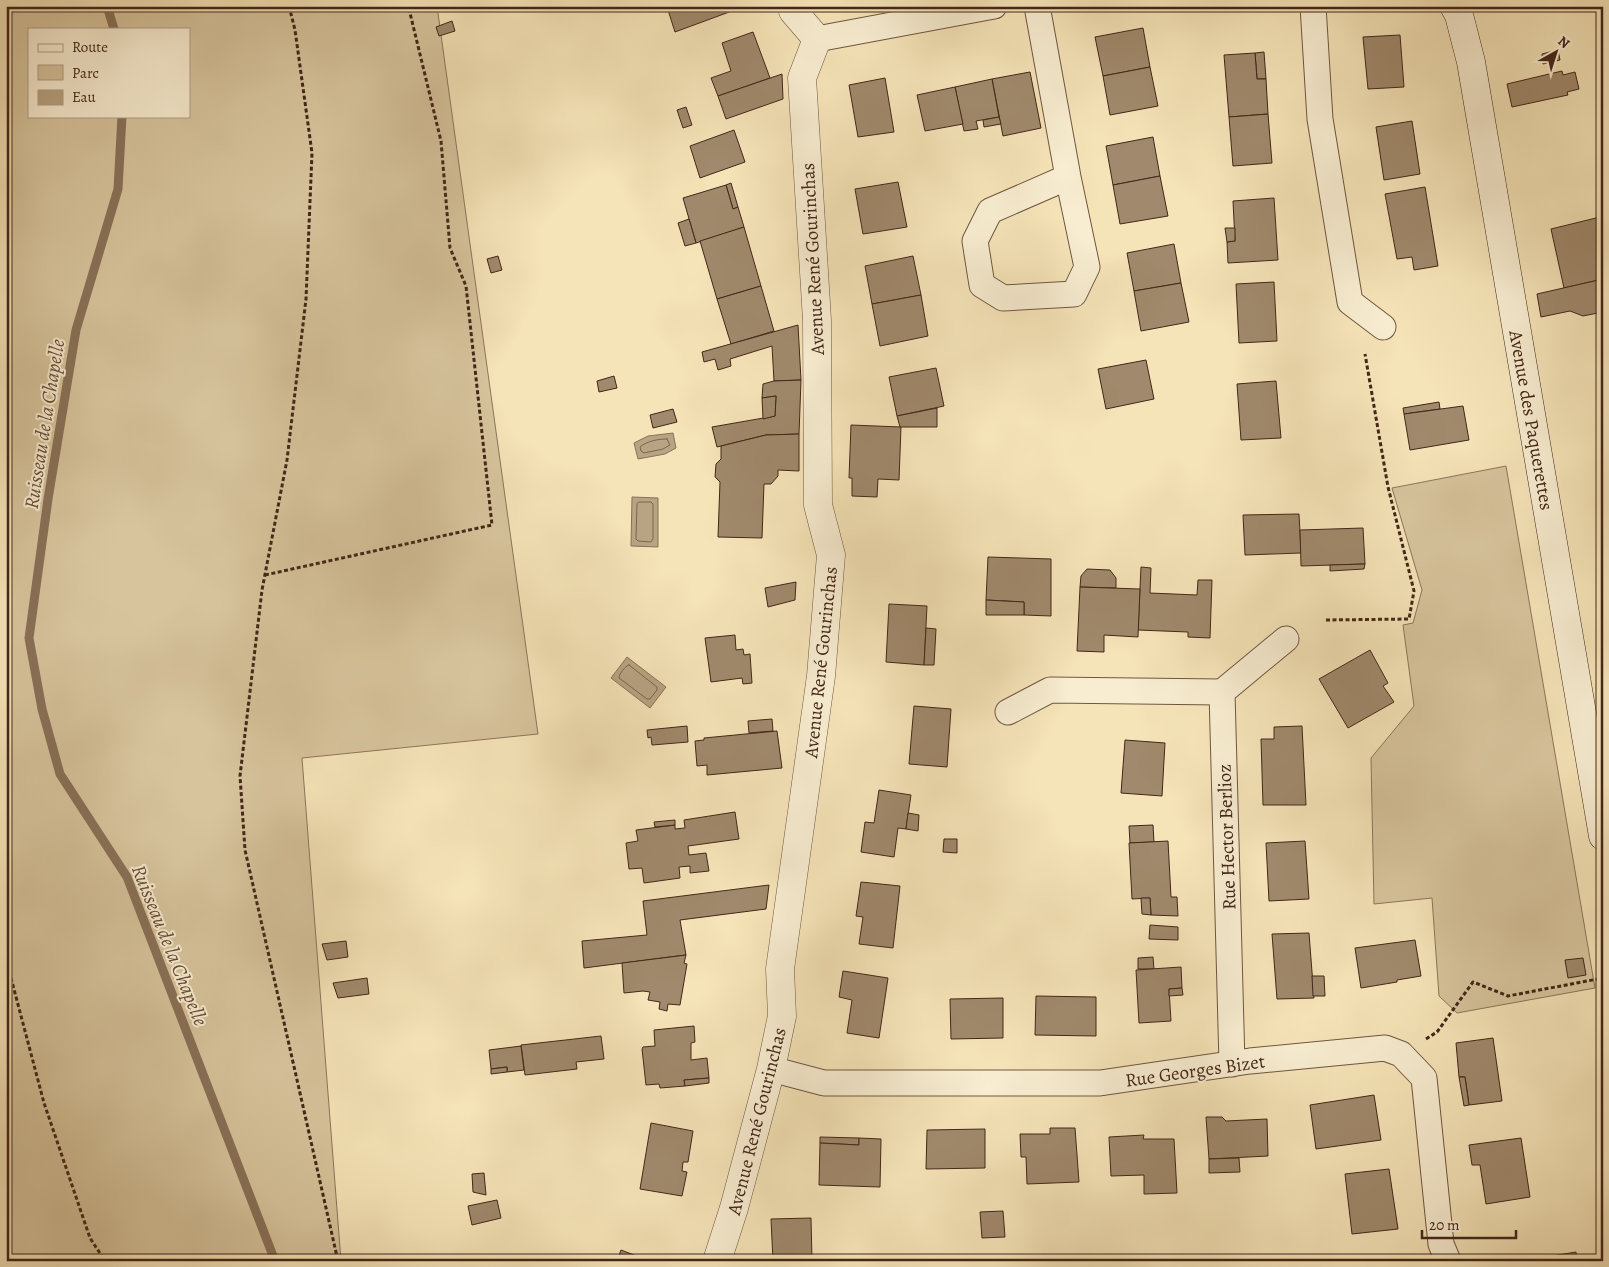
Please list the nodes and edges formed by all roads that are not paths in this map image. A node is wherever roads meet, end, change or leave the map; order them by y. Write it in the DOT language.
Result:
graph roads {
  1 [pos="792,6"];
  2 [pos="994,6"];
  3 [pos="1037,6"];
  4 [pos="1313,6"];
  5 [pos="1454,6"];
  6 [pos="817,39"];
  7 [pos="1068,177"];
  8 [pos="1383,327"];
  9 [pos="1286,639"];
  10 [pos="1222,692"];
  11 [pos="1008,712"];
  12 [pos="1603,836"];
  13 [pos="1232,1064"];
  14 [pos="771,1069"];
  15 [pos="717,1261"];
  16 [pos="1448,1261"];
  1 -- 6 [label="street"];
  2 -- 6 [label="street"];
  3 -- 7 [label="street"];
  4 -- 8 [label="street"];
  5 -- 12 [label="street, Avenue des Paquerettes"];
  6 -- 14 [label="street, Avenue René Gourinchas"];
  7 -- 7 [label="street"];
  9 -- 10 [label="street"];
  10 -- 11 [label="street"];
  10 -- 13 [label="street, Rue Hector Berlioz"];
  13 -- 14 [label="street, Rue Georges Bizet"];
  13 -- 16 [label="street, Rue Georges Bizet"];
  14 -- 15 [label="street, Avenue René Gourinchas"];
}
